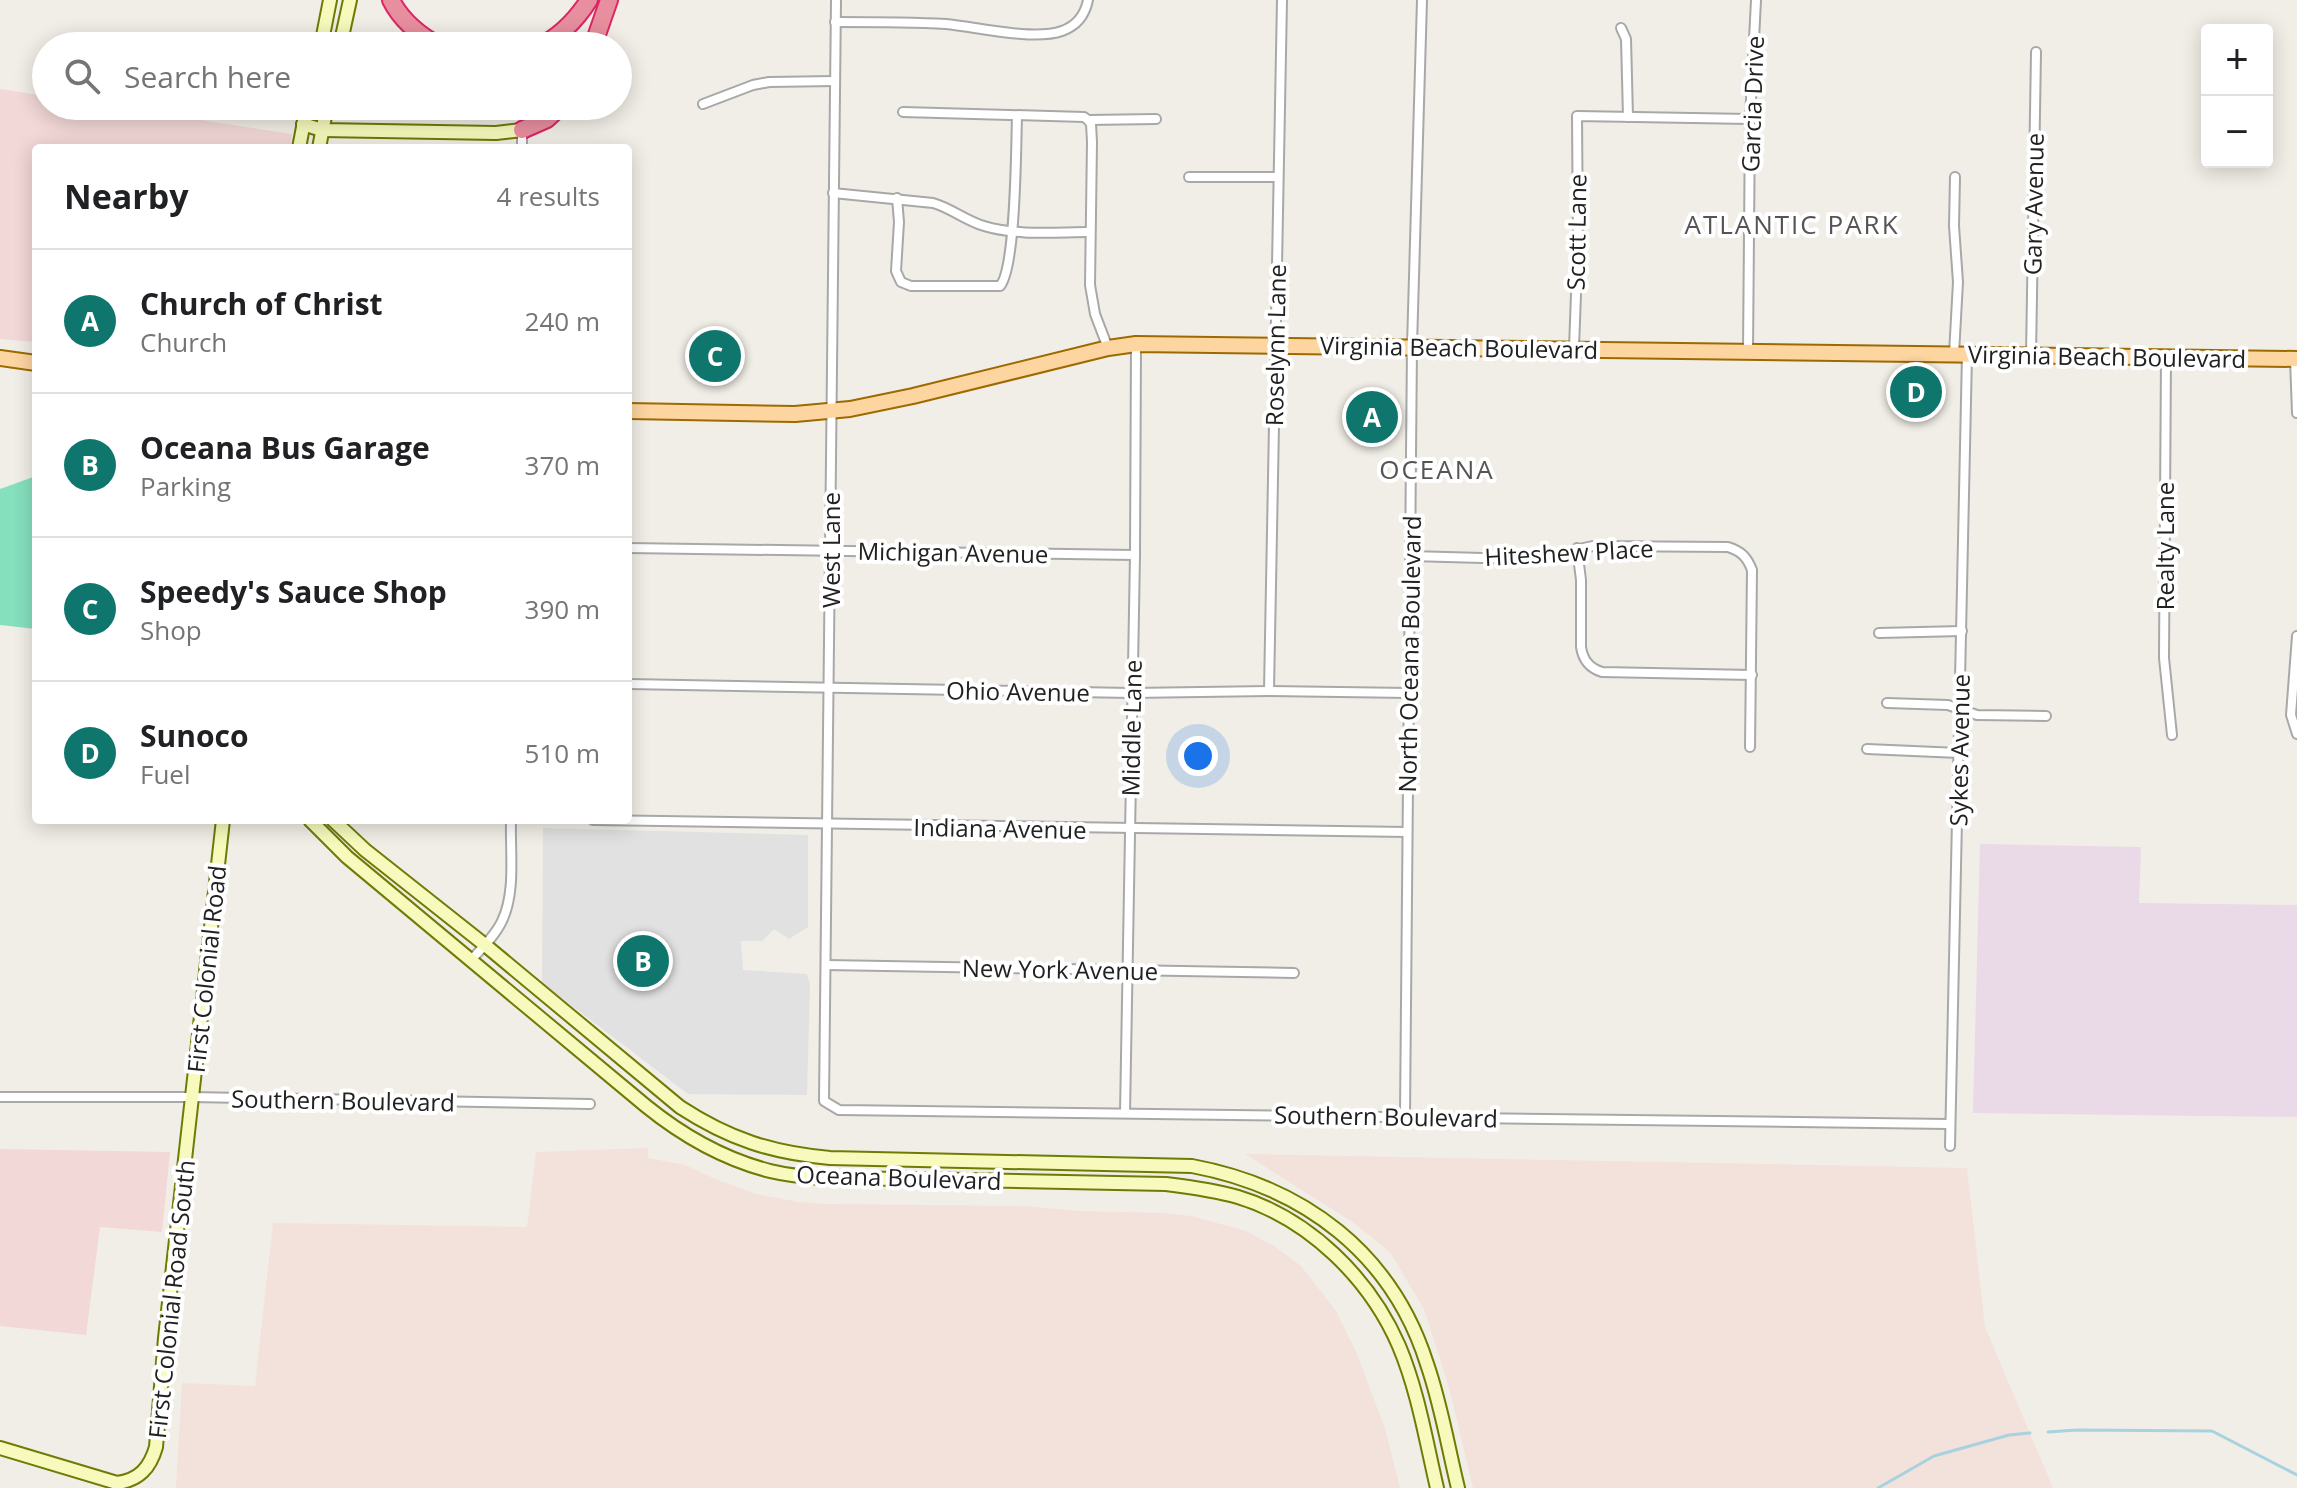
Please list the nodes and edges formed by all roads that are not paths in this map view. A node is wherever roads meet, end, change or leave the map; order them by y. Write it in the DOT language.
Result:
graph roads {
  1 [pos="330,0"];
  2 [pos="350,0"];
  3 [pos="391,0"];
  4 [pos="589,0"];
  5 [pos="609,0"];
  6 [pos="836,0"];
  7 [pos="1088,0"];
  8 [pos="1282,0"];
  9 [pos="1422,0"];
  10 [pos="1756,0"];
  11 [pos="835,22"];
  12 [pos="1621,28"];
  13 [pos="324,32"];
  14 [pos="343,32"];
  15 [pos="418,32"];
  16 [pos="562,32"];
  17 [pos="598,32"];
  18 [pos="2036,52"];
  19 [pos="835,81"];
  20 [pos="703,104"];
  21 [pos="903,112"];
  22 [pos="1017,116"];
  23 [pos="1628,117"];
  24 [pos="1156,119"];
  25 [pos="1750,119"];
  26 [pos="304,120"];
  27 [pos="324,120"];
  28 [pos="545,120"];
  29 [pos="1088,120"];
  30 [pos="303,124"];
  31 [pos="322,130"];
  32 [pos="522,130"];
  33 [pos="300,144"];
  34 [pos="320,144"];
  35 [pos="522,144"];
  36 [pos="1189,177"];
  37 [pos="1278,177"];
  38 [pos="1955,177"];
  39 [pos="833,193"];
  40 [pos="897,198"];
  41 [pos="1012,230"];
  42 [pos="1090,232"];
  43 [pos="1136,344"];
  44 [pos="1275,344"];
  45 [pos="1412,346"];
  46 [pos="1108,348"];
  47 [pos="1574,348"];
  48 [pos="1748,351"];
  49 [pos="1961,354"];
  50 [pos="2031,355"];
  51 [pos="2166,356"];
  52 [pos="0,358"];
  53 [pos="2296,359"];
  54 [pos="32,362"];
  55 [pos="632,411"];
  56 [pos="830,412"];
  57 [pos="2297,413"];
  58 [pos="632,548"];
  59 [pos="1577,548"];
  60 [pos="830,550"];
  61 [pos="1135,555"];
  62 [pos="1410,556"];
  63 [pos="1962,631"];
  64 [pos="1879,633"];
  65 [pos="2297,636"];
  66 [pos="1752,675"];
  67 [pos="632,684"];
  68 [pos="829,688"];
  69 [pos="1269,691"];
  70 [pos="1132,693"];
  71 [pos="1409,693"];
  72 [pos="1887,703"];
  73 [pos="1960,708"];
  74 [pos="2046,716"];
  75 [pos="2297,734"];
  76 [pos="2172,735"];
  77 [pos="1750,747"];
  78 [pos="1867,749"];
  79 [pos="1959,753"];
  80 [pos="632,821"];
  81 [pos="223,824"];
  82 [pos="314,824"];
  83 [pos="337,824"];
  84 [pos="511,824"];
  85 [pos="827,825"];
  86 [pos="1129,830"];
  87 [pos="1407,832"];
  88 [pos="485,945"];
  89 [pos="470,961"];
  90 [pos="826,965"];
  91 [pos="1128,969"];
  92 [pos="1294,973"];
  93 [pos="0,1097"];
  94 [pos="192,1097"];
  95 [pos="824,1101"];
  96 [pos="590,1104"];
  97 [pos="1125,1113"];
  98 [pos="1405,1115"];
  99 [pos="190,1117"];
  100 [pos="1949,1124"];
  101 [pos="1950,1146"];
  102 [pos="1356,1247"];
  103 [pos="1342,1261"];
  104 [pos="0,1448"];
  105 [pos="1437,1488"];
  106 [pos="1458,1488"];
  1 -- 13 [label="main road"];
  2 -- 14 [label="main road"];
  3 -- 15 [label="highway"];
  4 -- 16 [label="highway"];
  5 -- 17 [label="highway"];
  6 -- 11 [label="street, West Lane"];
  7 -- 11 [label="street"];
  8 -- 37 [label="street, Roselynn Lane"];
  9 -- 45 [label="street, North Oceana Boulevard"];
  10 -- 25 [label="street, Garcia Drive"];
  11 -- 19 [label="street, West Lane"];
  12 -- 23 [label="street"];
  18 -- 50 [label="street, Gary Avenue"];
  19 -- 20 [label="street"];
  19 -- 39 [label="street, West Lane"];
  21 -- 22 [label="street"];
  22 -- 29 [label="street"];
  22 -- 41 [label="street"];
  23 -- 25 [label="street"];
  23 -- 47 [label="street, Scott Lane"];
  24 -- 29 [label="street"];
  25 -- 48 [label="street, Garcia Drive"];
  26 -- 30 [label="main road"];
  27 -- 31 [label="main road"];
  28 -- 32 [label="highway"];
  29 -- 42 [label="street"];
  30 -- 31 [label="main road"];
  30 -- 33 [label="main road"];
  31 -- 32 [label="main road"];
  31 -- 34 [label="main road"];
  32 -- 35 [label="street"];
  36 -- 37 [label="street"];
  37 -- 44 [label="street, Roselynn Lane"];
  38 -- 49 [label="street, Sykes Avenue"];
  39 -- 40 [label="street"];
  39 -- 56 [label="street, West Lane"];
  40 -- 41 [label="street"];
  40 -- 41 [label="street"];
  41 -- 42 [label="street"];
  42 -- 46 [label="street"];
  43 -- 44 [label="main road, Virginia Beach Boulevard"];
  43 -- 46 [label="main road, Virginia Beach Boulevard"];
  43 -- 61 [label="street, Middle Lane"];
  44 -- 45 [label="main road, Virginia Beach Boulevard"];
  44 -- 69 [label="street, Roselynn Lane"];
  45 -- 47 [label="main road, Virginia Beach Boulevard"];
  45 -- 62 [label="street, North Oceana Boulevard"];
  46 -- 56 [label="main road, Virginia Beach Boulevard"];
  47 -- 48 [label="main road, Virginia Beach Boulevard"];
  48 -- 49 [label="main road, Virginia Beach Boulevard"];
  49 -- 50 [label="main road, Virginia Beach Boulevard"];
  49 -- 63 [label="street, Sykes Avenue"];
  50 -- 51 [label="main road, Virginia Beach Boulevard"];
  51 -- 53 [label="main road, Virginia Beach Boulevard"];
  51 -- 76 [label="street, Realty Lane"];
  52 -- 54 [label="main road"];
  53 -- 57 [label="street"];
  55 -- 56 [label="main road, Virginia Beach Boulevard"];
  56 -- 60 [label="street, West Lane"];
  58 -- 60 [label="street, Michigan Avenue"];
  59 -- 62 [label="street, Hiteshew Place"];
  59 -- 66 [label="street"];
  59 -- 66 [label="street, Hiteshew Place"];
  60 -- 61 [label="street, Michigan Avenue"];
  60 -- 68 [label="street, West Lane"];
  61 -- 70 [label="street, Middle Lane"];
  62 -- 71 [label="street, North Oceana Boulevard"];
  63 -- 64 [label="street"];
  63 -- 73 [label="street, Sykes Avenue"];
  65 -- 75 [label="street"];
  66 -- 77 [label="street"];
  67 -- 68 [label="street, Ohio Avenue"];
  68 -- 70 [label="street, Ohio Avenue"];
  68 -- 85 [label="street, West Lane"];
  69 -- 70 [label="street, Ohio Avenue"];
  69 -- 71 [label="street, Ohio Avenue"];
  70 -- 86 [label="street, Middle Lane"];
  71 -- 87 [label="street, North Oceana Boulevard"];
  72 -- 73 [label="street"];
  73 -- 74 [label="street"];
  73 -- 79 [label="street, Sykes Avenue"];
  78 -- 79 [label="street"];
  79 -- 100 [label="street, Sykes Avenue"];
  80 -- 85 [label="street, Indiana Avenue"];
  81 -- 94 [label="main road, First Colonial Road"];
  82 -- 89 [label="main road, Oceana Boulevard"];
  83 -- 88 [label="main road, Oceana Boulevard"];
  84 -- 88 [label="street"];
  85 -- 86 [label="street, Indiana Avenue"];
  85 -- 90 [label="street, West Lane"];
  86 -- 87 [label="street, Indiana Avenue"];
  86 -- 91 [label="street, Middle Lane"];
  87 -- 98 [label="street, North Oceana Boulevard"];
  88 -- 89 [label="street"];
  88 -- 102 [label="main road, Oceana Boulevard"];
  89 -- 103 [label="main road, Oceana Boulevard"];
  90 -- 91 [label="street, New York Avenue"];
  90 -- 95 [label="street, West Lane"];
  91 -- 92 [label="street, New York Avenue"];
  91 -- 97 [label="street, Middle Lane"];
  93 -- 94 [label="street, Southern Boulevard"];
  94 -- 96 [label="street, Southern Boulevard"];
  94 -- 99 [label="main road, First Colonial Road"];
  95 -- 97 [label="street, Southern Boulevard"];
  97 -- 98 [label="street, Southern Boulevard"];
  98 -- 100 [label="street, Southern Boulevard"];
  99 -- 104 [label="main road, First Colonial Road South"];
  100 -- 101 [label="street, Sykes Avenue"];
  102 -- 103 [label="main road"];
  102 -- 106 [label="main road, Oceana Boulevard"];
  103 -- 105 [label="main road, Oceana Boulevard"];
}
